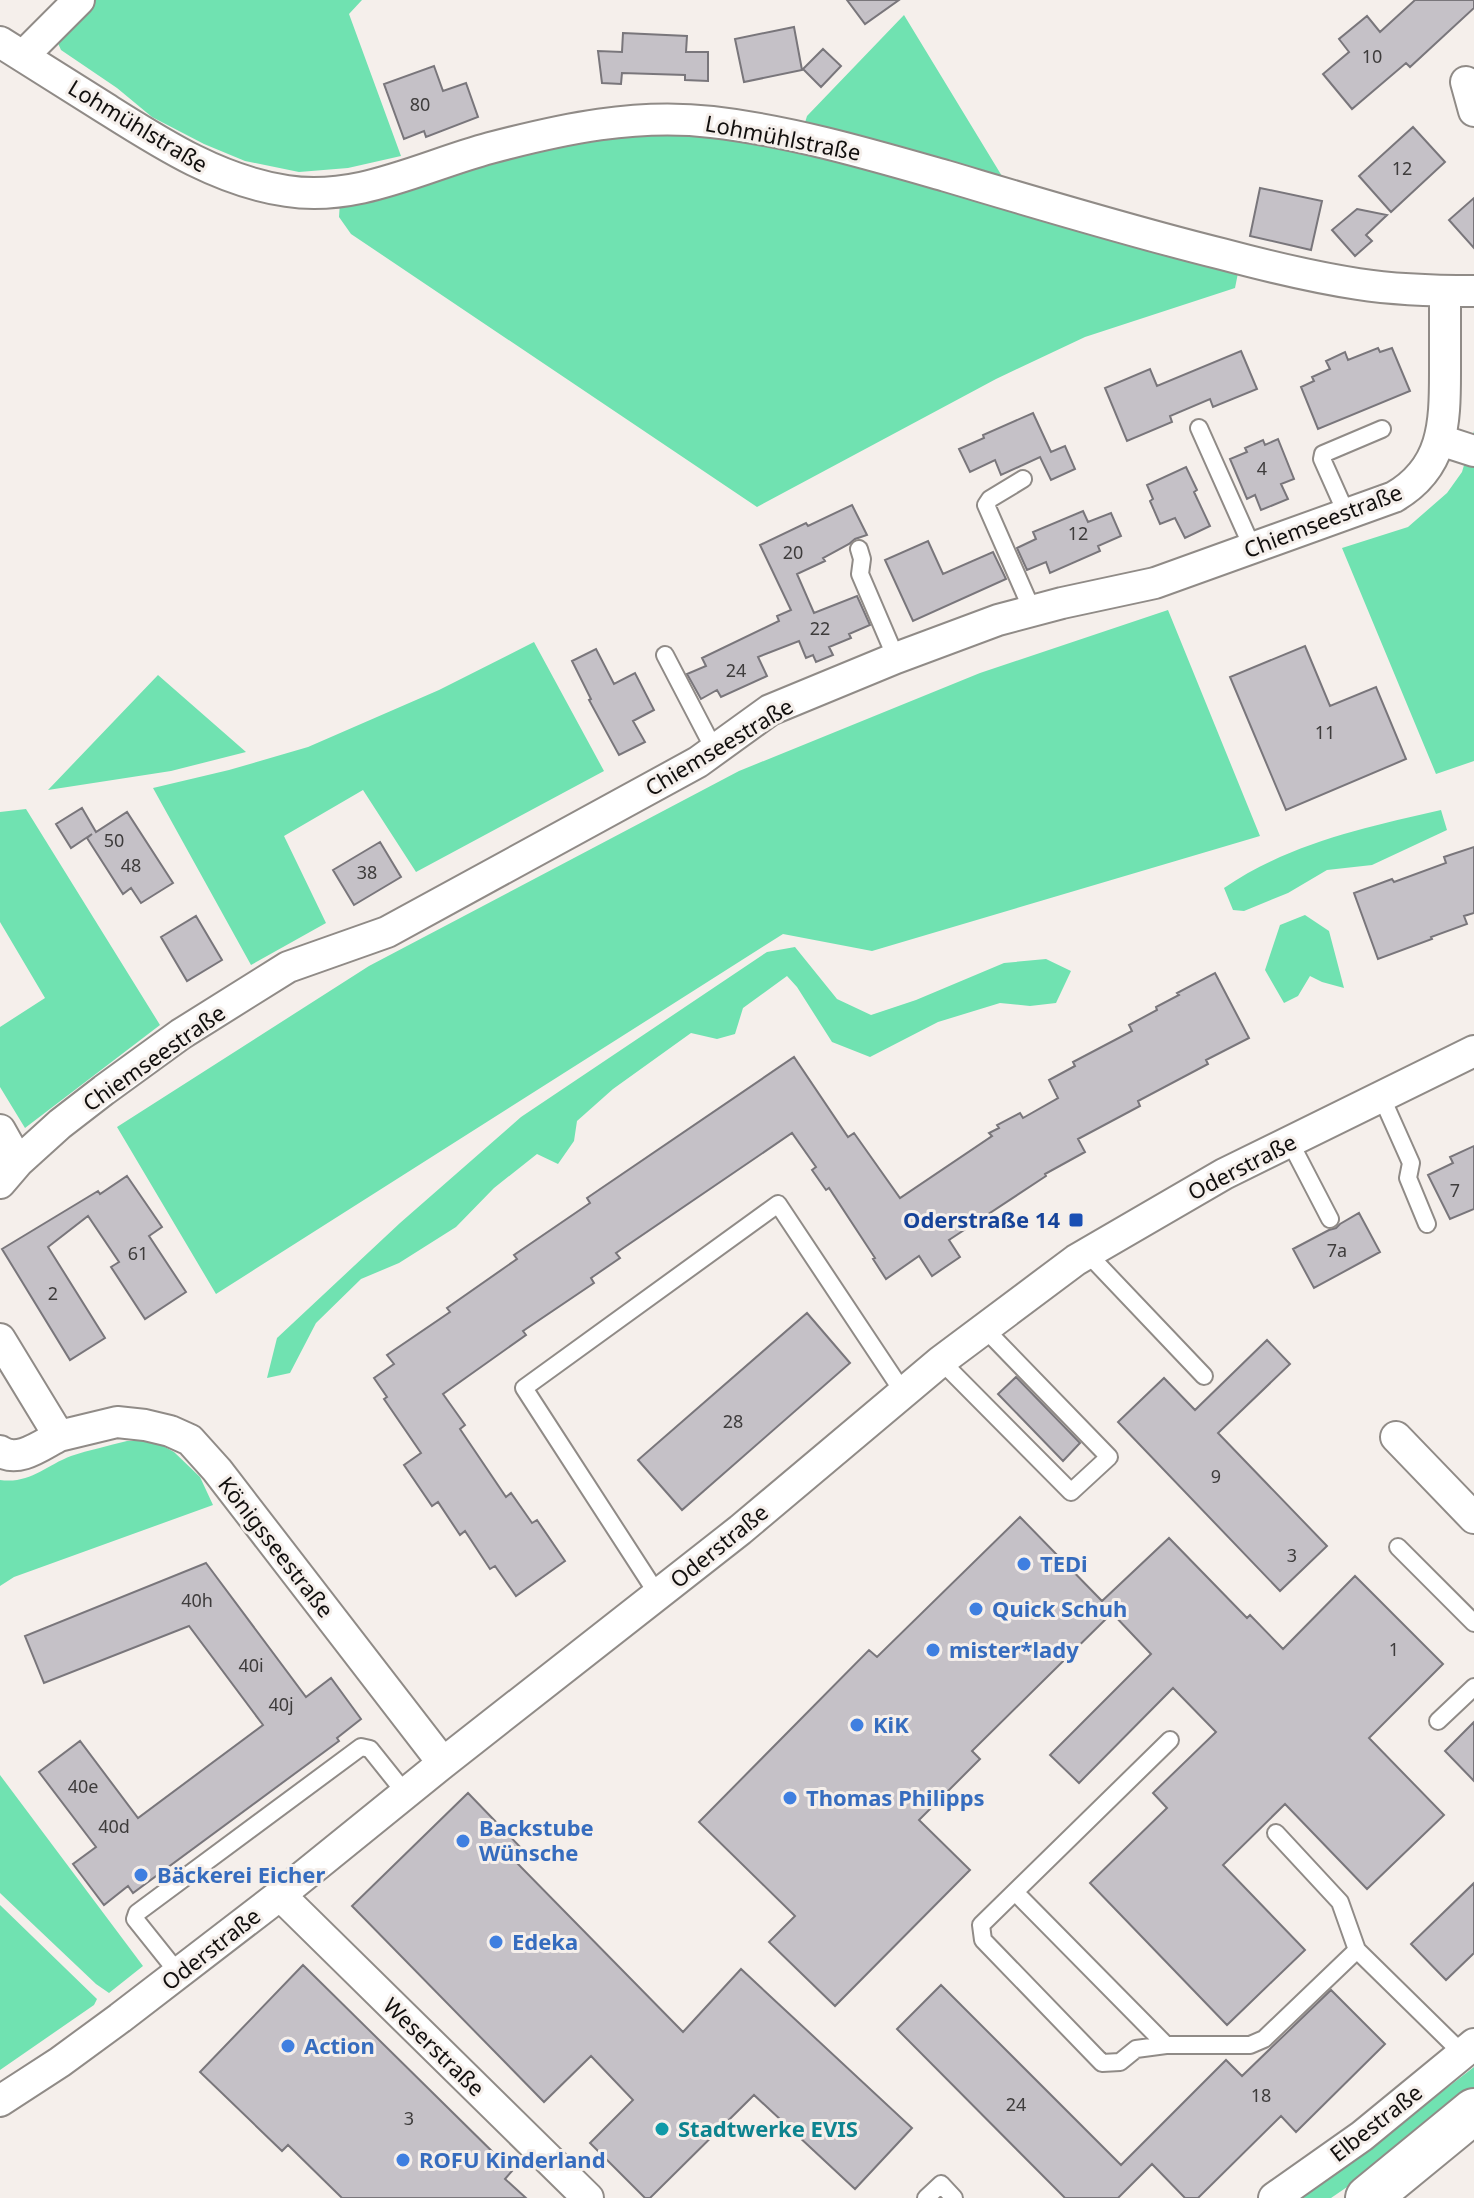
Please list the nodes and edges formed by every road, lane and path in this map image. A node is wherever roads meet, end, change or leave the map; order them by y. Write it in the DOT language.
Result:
graph roads {
  1 [pos="79,0"];
  2 [pos="11,49"];
  3 [pos="1459,291"];
  4 [pos="1199,428"];
  5 [pos="1382,429"];
  6 [pos="1440,440"];
  7 [pos="1474,451"];
  8 [pos="1023,479"];
  9 [pos="1347,515"];
  10 [pos="859,549"];
  11 [pos="1253,549"];
  12 [pos="1033,612"];
  13 [pos="665,655"];
  14 [pos="896,658"];
  15 [pos="715,751"];
  16 [pos="1474,1051"];
  17 [pos="1382,1098"];
  18 [pos="0,1130"];
  19 [pos="1290,1142"];
  20 [pos="9,1173"];
  21 [pos="1330,1219"];
  22 [pos="1427,1224"];
  23 [pos="1087,1253"];
  24 [pos="983,1327"];
  25 [pos="0,1339"];
  26 [pos="941,1361"];
  27 [pos="1204,1376"];
  28 [pos="903,1392"];
  29 [pos="59,1436"];
  30 [pos="1396,1437"];
  31 [pos="0,1451"];
  32 [pos="1474,1518"];
  33 [pos="1398,1547"];
  34 [pos="658,1595"];
  35 [pos="1474,1623"];
  36 [pos="1474,1687"];
  37 [pos="1438,1721"];
  38 [pos="1170,1740"];
  39 [pos="443,1763"];
  40 [pos="406,1794"];
  41 [pos="1276,1833"];
  42 [pos="1015,1892"];
  43 [pos="280,1895"];
  44 [pos="1357,1950"];
  45 [pos="179,1974"];
  46 [pos="1166,2045"];
  47 [pos="1469,2049"];
  48 [pos="0,2101"];
  49 [pos="1474,2111"];
  50 [pos="588,2198"];
  51 [pos="926,2198"];
  52 [pos="954,2198"];
  53 [pos="1274,2198"];
  54 [pos="1368,2198"];
  1 -- 2 [label="street"];
  2 -- 3 [label="street, Lohmühlstraße"];
  3 -- 6 [label="street, Chiemseestraße"];
  4 -- 11 [label="lane"];
  5 -- 9 [label="lane"];
  6 -- 7 [label="street"];
  6 -- 9 [label="street, Chiemseestraße"];
  8 -- 12 [label="lane"];
  9 -- 11 [label="street, Chiemseestraße"];
  10 -- 14 [label="lane"];
  11 -- 12 [label="street, Chiemseestraße"];
  12 -- 14 [label="street, Chiemseestraße"];
  13 -- 15 [label="lane"];
  14 -- 15 [label="street, Chiemseestraße"];
  15 -- 20 [label="street, Chiemseestraße"];
  16 -- 17 [label="street, Oderstraße"];
  17 -- 19 [label="street, Oderstraße"];
  17 -- 22 [label="lane"];
  18 -- 20 [label="street"];
  19 -- 21 [label="lane"];
  19 -- 23 [label="street, Oderstraße"];
  23 -- 24 [label="street, Oderstraße"];
  23 -- 27 [label="lane"];
  24 -- 26 [label="street, Oderstraße"];
  24 -- 26 [label="lane"];
  25 -- 29 [label="street"];
  26 -- 28 [label="street, Oderstraße"];
  28 -- 34 [label="street, Oderstraße"];
  28 -- 34 [label="lane"];
  29 -- 31 [label="street, Königsseestraße"];
  29 -- 39 [label="street, Königsseestraße"];
  30 -- 32 [label="street"];
  33 -- 35 [label="lane"];
  34 -- 39 [label="street, Oderstraße"];
  36 -- 37 [label="lane"];
  38 -- 42 [label="lane"];
  39 -- 40 [label="street, Oderstraße"];
  40 -- 43 [label="street, Oderstraße"];
  40 -- 45 [label="lane"];
  41 -- 44 [label="lane"];
  42 -- 46 [label="lane"];
  42 -- 46 [label="lane"];
  43 -- 45 [label="street, Oderstraße"];
  43 -- 50 [label="street, Weserstraße"];
  44 -- 46 [label="lane"];
  44 -- 47 [label="lane"];
  45 -- 48 [label="street, Oderstraße"];
  47 -- 53 [label="street, Elbestraße"];
  49 -- 54 [label="main road"];
  51 -- 52 [label="lane"];
}
